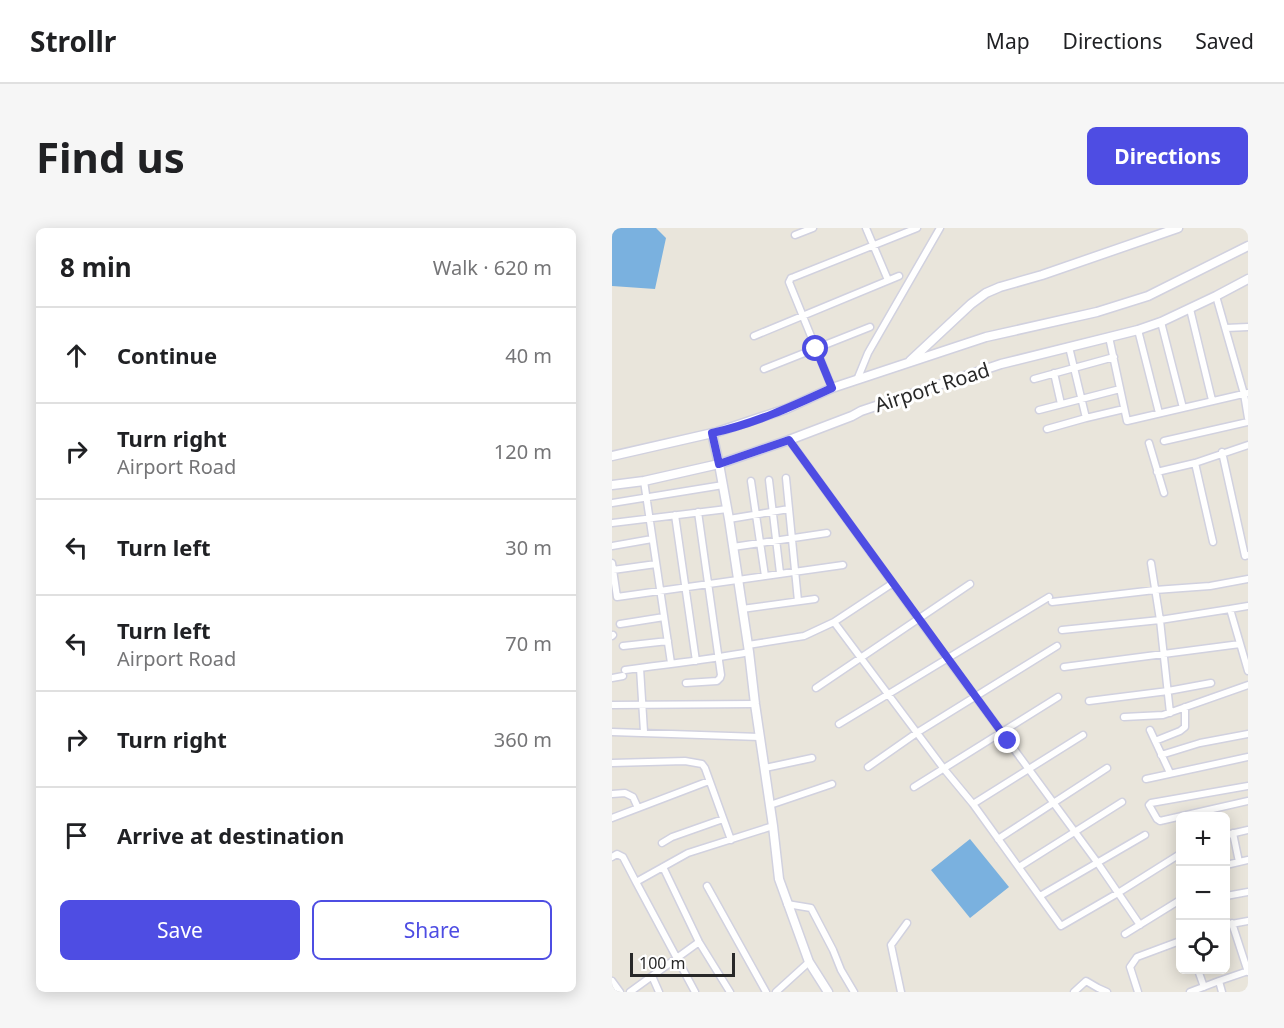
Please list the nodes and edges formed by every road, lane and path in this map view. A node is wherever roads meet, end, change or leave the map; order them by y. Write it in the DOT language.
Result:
graph roads {
  1 [pos="813,228"];
  2 [pos="866,228"];
  3 [pos="917,228"];
  4 [pos="940,228"];
  5 [pos="1178,228"];
  6 [pos="795,235"];
  7 [pos="873,245"];
  8 [pos="1248,246"];
  9 [pos="898,276"];
  10 [pos="1248,279"];
  11 [pos="888,280"];
  12 [pos="1216,296"];
  13 [pos="1190,309"];
  14 [pos="802,316"];
  15 [pos="1161,322"];
  16 [pos="870,327"];
  17 [pos="1248,327"];
  18 [pos="1226,328"];
  19 [pos="1138,330"];
  20 [pos="754,336"];
  21 [pos="1109,337"];
  22 [pos="1069,347"];
  23 [pos="816,349"];
  24 [pos="1114,357"];
  25 [pos="909,363"];
  26 [pos="1074,368"];
  27 [pos="764,369"];
  28 [pos="1054,373"];
  29 [pos="1034,379"];
  30 [pos="857,380"];
  31 [pos="832,388"];
  32 [pos="1120,389"];
  33 [pos="1246,393"];
  34 [pos="1082,400"];
  35 [pos="1212,400"];
  36 [pos="1061,404"];
  37 [pos="1183,408"];
  38 [pos="1124,409"];
  39 [pos="1039,410"];
  40 [pos="1159,413"];
  41 [pos="1086,418"];
  42 [pos="1248,420"];
  43 [pos="1047,429"];
  44 [pos="712,433"];
  45 [pos="789,440"];
  46 [pos="1164,441"];
  47 [pos="1149,442"];
  48 [pos="1248,445"];
  49 [pos="1222,452"];
  50 [pos="612,456"];
  51 [pos="1195,462"];
  52 [pos="719,464"];
  53 [pos="1157,471"];
  54 [pos="786,478"];
  55 [pos="769,480"];
  56 [pos="644,481"];
  57 [pos="751,482"];
  58 [pos="612,485"];
  59 [pos="723,485"];
  60 [pos="1164,493"];
  61 [pos="646,497"];
  62 [pos="612,503"];
  63 [pos="727,509"];
  64 [pos="789,509"];
  65 [pos="773,511"];
  66 [pos="698,512"];
  67 [pos="756,514"];
  68 [pos="675,515"];
  69 [pos="649,519"];
  70 [pos="729,519"];
  71 [pos="612,523"];
  72 [pos="827,533"];
  73 [pos="792,538"];
  74 [pos="652,539"];
  75 [pos="777,541"];
  76 [pos="1213,542"];
  77 [pos="760,543"];
  78 [pos="612,546"];
  79 [pos="733,547"];
  80 [pos="1248,555"];
  81 [pos="1151,563"];
  82 [pos="656,564"];
  83 [pos="843,565"];
  84 [pos="613,567"];
  85 [pos="795,571"];
  86 [pos="780,573"];
  87 [pos="765,576"];
  88 [pos="738,579"];
  89 [pos="1248,579"];
  90 [pos="893,583"];
  91 [pos="708,584"];
  92 [pos="970,584"];
  93 [pos="685,587"];
  94 [pos="660,590"];
  95 [pos="1155,590"];
  96 [pos="815,598"];
  97 [pos="798,601"];
  98 [pos="1248,606"];
  99 [pos="742,609"];
  100 [pos="1230,609"];
  101 [pos="664,617"];
  102 [pos="919,618"];
  103 [pos="1160,620"];
  104 [pos="834,622"];
  105 [pos="620,624"];
  106 [pos="1062,630"];
  107 [pos="668,641"];
  108 [pos="1240,644"];
  109 [pos="623,646"];
  110 [pos="1057,646"];
  111 [pos="748,648"];
  112 [pos="1164,654"];
  113 [pos="719,658"];
  114 [pos="861,658"];
  115 [pos="947,658"];
  116 [pos="696,661"];
  117 [pos="671,663"];
  118 [pos="1064,667"];
  119 [pos="640,668"];
  120 [pos="1248,671"];
  121 [pos="612,678"];
  122 [pos="686,683"];
  123 [pos="1211,683"];
  124 [pos="1248,685"];
  125 [pos="816,688"];
  126 [pos="1168,691"];
  127 [pos="888,695"];
  128 [pos="976,696"];
  129 [pos="1058,697"];
  130 [pos="1089,701"];
  131 [pos="755,704"];
  132 [pos="612,705"];
  133 [pos="643,705"];
  134 [pos="1185,707"];
  135 [pos="1170,713"];
  136 [pos="1124,717"];
  137 [pos="839,724"];
  138 [pos="1150,730"];
  139 [pos="612,732"];
  140 [pos="644,732"];
  141 [pos="918,732"];
  142 [pos="1002,732"];
  143 [pos="1248,734"];
  144 [pos="1083,735"];
  145 [pos="760,736"];
  146 [pos="1155,741"];
  147 [pos="1161,755"];
  148 [pos="1248,757"];
  149 [pos="812,758"];
  150 [pos="612,763"];
  151 [pos="868,767"];
  152 [pos="765,768"];
  153 [pos="1107,768"];
  154 [pos="944,769"];
  155 [pos="1029,769"];
  156 [pos="1170,773"];
  157 [pos="1146,779"];
  158 [pos="709,781"];
  159 [pos="832,784"];
  160 [pos="1248,786"];
  161 [pos="914,787"];
  162 [pos="612,794"];
  163 [pos="1248,801"];
  164 [pos="1122,802"];
  165 [pos="1053,803"];
  166 [pos="973,804"];
  167 [pos="770,805"];
  168 [pos="638,808"];
  169 [pos="612,818"];
  170 [pos="723,819"];
  171 [pos="773,826"];
  172 [pos="1248,830"];
  173 [pos="1075,832"];
  174 [pos="1230,834"];
  175 [pos="1145,835"];
  176 [pos="1230,837"];
  177 [pos="998,839"];
  178 [pos="731,840"];
  179 [pos="662,843"];
  180 [pos="612,857"];
  181 [pos="1176,857"];
  182 [pos="1248,860"];
  183 [pos="1097,862"];
  184 [pos="1239,862"];
  185 [pos="1230,864"];
  186 [pos="663,867"];
  187 [pos="1019,867"];
  188 [pos="636,882"];
  189 [pos="707,886"];
  190 [pos="1248,892"];
  191 [pos="1118,893"];
  192 [pos="1230,895"];
  193 [pos="1040,896"];
  194 [pos="1176,902"];
  195 [pos="787,904"];
  196 [pos="1248,921"];
  197 [pos="907,923"];
  198 [pos="1230,924"];
  199 [pos="1140,925"];
  200 [pos="1230,927"];
  201 [pos="1125,934"];
  202 [pos="699,942"];
  203 [pos="1176,942"];
  204 [pos="677,958"];
  205 [pos="808,962"];
  206 [pos="1248,972"];
  207 [pos="1199,974"];
  208 [pos="652,976"];
  209 [pos="612,981"];
  210 [pos="1219,981"];
  211 [pos="1204,987"];
  212 [pos="620,992"];
  213 [pos="630,992"];
  214 [pos="659,992"];
  215 [pos="695,992"];
  216 [pos="730,992"];
  217 [pos="766,992"];
  218 [pos="776,992"];
  219 [pos="828,992"];
  220 [pos="854,992"];
  221 [pos="901,992"];
  222 [pos="1074,992"];
  223 [pos="1107,992"];
  224 [pos="1138,992"];
  225 [pos="1190,992"];
  226 [pos="1222,992"];
  1 -- 6 [label="street"];
  2 -- 7 [label="street"];
  3 -- 7 [label="street"];
  4 -- 30 [label="street"];
  5 -- 25 [label="main road, Airport Road"];
  7 -- 11 [label="street"];
  7 -- 14 [label="street"];
  8 -- 25 [label="main road, Airport Road"];
  9 -- 11 [label="street"];
  10 -- 12 [label="main road, Airport Road"];
  11 -- 14 [label="street"];
  12 -- 13 [label="main road, Airport Road"];
  12 -- 18 [label="street"];
  13 -- 15 [label="main road, Airport Road"];
  13 -- 35 [label="street"];
  14 -- 20 [label="street"];
  14 -- 23 [label="street"];
  15 -- 19 [label="main road, Airport Road"];
  15 -- 37 [label="street"];
  16 -- 23 [label="street"];
  17 -- 18 [label="street"];
  18 -- 33 [label="street"];
  19 -- 21 [label="main road, Airport Road"];
  19 -- 40 [label="street"];
  21 -- 22 [label="main road, Airport Road"];
  21 -- 24 [label="street"];
  22 -- 26 [label="street"];
  22 -- 45 [label="main road, Airport Road"];
  23 -- 27 [label="street"];
  23 -- 31 [label="street"];
  24 -- 26 [label="street"];
  24 -- 32 [label="street"];
  25 -- 30 [label="main road, Airport Road"];
  26 -- 28 [label="street"];
  26 -- 34 [label="street"];
  28 -- 29 [label="street"];
  28 -- 36 [label="street"];
  30 -- 31 [label="main road, Airport Road"];
  31 -- 44 [label="main road, Airport Road"];
  32 -- 34 [label="street"];
  32 -- 38 [label="street"];
  33 -- 35 [label="street"];
  33 -- 42 [label="street"];
  34 -- 36 [label="street"];
  34 -- 41 [label="street"];
  35 -- 37 [label="street"];
  36 -- 39 [label="street"];
  37 -- 40 [label="street"];
  38 -- 40 [label="street"];
  38 -- 41 [label="street"];
  41 -- 43 [label="street"];
  42 -- 46 [label="street"];
  44 -- 50 [label="main road, Airport Road"];
  44 -- 52 [label="main road"];
  45 -- 52 [label="main road, Airport Road"];
  45 -- 90 [label="street"];
  47 -- 53 [label="street"];
  48 -- 49 [label="street"];
  49 -- 51 [label="street"];
  49 -- 80 [label="street"];
  51 -- 53 [label="street"];
  51 -- 76 [label="street"];
  52 -- 56 [label="main road, Airport Road"];
  52 -- 59 [label="main road"];
  53 -- 60 [label="street"];
  54 -- 64 [label="street"];
  55 -- 65 [label="street"];
  56 -- 58 [label="main road, Airport Road"];
  56 -- 61 [label="street"];
  57 -- 67 [label="street"];
  59 -- 61 [label="street"];
  59 -- 63 [label="main road"];
  61 -- 62 [label="street"];
  61 -- 69 [label="street"];
  63 -- 66 [label="street"];
  63 -- 70 [label="main road"];
  64 -- 65 [label="street"];
  64 -- 73 [label="street"];
  65 -- 67 [label="street"];
  65 -- 75 [label="street"];
  66 -- 68 [label="street"];
  66 -- 91 [label="street"];
  67 -- 70 [label="street"];
  67 -- 77 [label="street"];
  68 -- 69 [label="street"];
  68 -- 93 [label="street"];
  69 -- 71 [label="street"];
  69 -- 74 [label="street"];
  70 -- 79 [label="main road"];
  72 -- 73 [label="street"];
  73 -- 75 [label="street"];
  73 -- 85 [label="street"];
  74 -- 78 [label="street"];
  74 -- 82 [label="street"];
  75 -- 77 [label="street"];
  75 -- 86 [label="street"];
  77 -- 79 [label="street"];
  77 -- 87 [label="street"];
  79 -- 88 [label="main road"];
  81 -- 95 [label="street"];
  82 -- 84 [label="street"];
  82 -- 94 [label="street"];
  83 -- 85 [label="street"];
  84 -- 94 [label="street"];
  85 -- 86 [label="street"];
  85 -- 97 [label="street"];
  86 -- 87 [label="street"];
  87 -- 88 [label="street"];
  88 -- 91 [label="street"];
  88 -- 99 [label="main road"];
  89 -- 95 [label="street"];
  90 -- 102 [label="street"];
  90 -- 104 [label="street"];
  91 -- 93 [label="street"];
  91 -- 113 [label="street"];
  92 -- 102 [label="street"];
  93 -- 94 [label="street"];
  93 -- 116 [label="street"];
  94 -- 101 [label="street"];
  95 -- 103 [label="street"];
  95 -- 115 [label="street"];
  96 -- 97 [label="street"];
  97 -- 99 [label="street"];
  98 -- 100 [label="street"];
  99 -- 111 [label="main road"];
  100 -- 103 [label="street"];
  100 -- 108 [label="street"];
  101 -- 105 [label="street"];
  101 -- 107 [label="street"];
  102 -- 114 [label="street"];
  102 -- 115 [label="street"];
  103 -- 106 [label="street"];
  103 -- 112 [label="street"];
  104 -- 111 [label="street"];
  104 -- 114 [label="street"];
  107 -- 109 [label="street"];
  107 -- 117 [label="street"];
  108 -- 112 [label="street"];
  108 -- 120 [label="street"];
  110 -- 128 [label="street"];
  111 -- 113 [label="street"];
  111 -- 131 [label="main road"];
  112 -- 118 [label="street"];
  112 -- 126 [label="street"];
  113 -- 116 [label="street"];
  113 -- 122 [label="street"];
  114 -- 125 [label="street"];
  114 -- 127 [label="street"];
  115 -- 127 [label="street"];
  115 -- 128 [label="street"];
  116 -- 117 [label="street"];
  117 -- 119 [label="street"];
  119 -- 121 [label="street"];
  119 -- 133 [label="street"];
  123 -- 126 [label="street"];
  124 -- 134 [label="street"];
  126 -- 130 [label="street"];
  126 -- 135 [label="street"];
  127 -- 137 [label="street"];
  127 -- 141 [label="street"];
  128 -- 141 [label="street"];
  128 -- 142 [label="street"];
  129 -- 142 [label="street"];
  131 -- 133 [label="street"];
  131 -- 145 [label="main road"];
  132 -- 133 [label="street"];
  133 -- 140 [label="street"];
  134 -- 135 [label="street"];
  134 -- 146 [label="street"];
  135 -- 136 [label="street"];
  138 -- 146 [label="street"];
  139 -- 140 [label="street"];
  140 -- 145 [label="street"];
  141 -- 151 [label="street"];
  141 -- 154 [label="street"];
  142 -- 154 [label="street"];
  142 -- 155 [label="street"];
  143 -- 147 [label="street"];
  144 -- 155 [label="street"];
  145 -- 152 [label="main road"];
  146 -- 147 [label="street"];
  147 -- 156 [label="street"];
  148 -- 156 [label="street"];
  149 -- 152 [label="street"];
  150 -- 158 [label="street"];
  152 -- 167 [label="main road"];
  153 -- 165 [label="street"];
  154 -- 161 [label="street"];
  154 -- 166 [label="street"];
  155 -- 165 [label="street"];
  155 -- 166 [label="street"];
  156 -- 157 [label="street"];
  158 -- 168 [label="street"];
  158 -- 170 [label="street"];
  159 -- 167 [label="street"];
  160 -- 163 [label="street"];
  162 -- 168 [label="street"];
  164 -- 173 [label="street"];
  165 -- 173 [label="street"];
  165 -- 177 [label="street"];
  166 -- 177 [label="street"];
  167 -- 171 [label="main road"];
  168 -- 169 [label="street"];
  170 -- 178 [label="street"];
  170 -- 179 [label="street"];
  171 -- 178 [label="street"];
  171 -- 195 [label="main road"];
  172 -- 174 [label="street"];
  173 -- 183 [label="street"];
  173 -- 187 [label="street"];
  175 -- 183 [label="street"];
  176 -- 184 [label="street"];
  177 -- 187 [label="street"];
  178 -- 186 [label="street"];
  180 -- 188 [label="street"];
  181 -- 191 [label="street"];
  182 -- 184 [label="street"];
  183 -- 191 [label="street"];
  183 -- 193 [label="street"];
  184 -- 185 [label="street"];
  186 -- 188 [label="street"];
  186 -- 202 [label="street"];
  187 -- 193 [label="street"];
  188 -- 204 [label="street"];
  189 -- 217 [label="street"];
  190 -- 192 [label="street"];
  191 -- 193 [label="street"];
  191 -- 199 [label="street"];
  194 -- 199 [label="street"];
  195 -- 205 [label="main road"];
  195 -- 220 [label="street"];
  196 -- 198 [label="street"];
  197 -- 221 [label="street"];
  199 -- 201 [label="street"];
  200 -- 206 [label="street"];
  202 -- 204 [label="street"];
  202 -- 216 [label="street"];
  203 -- 224 [label="street"];
  204 -- 208 [label="street"];
  204 -- 215 [label="street"];
  205 -- 218 [label="street"];
  205 -- 219 [label="main road"];
  206 -- 210 [label="street"];
  207 -- 211 [label="street"];
  208 -- 213 [label="street"];
  208 -- 214 [label="street"];
  209 -- 212 [label="street"];
  210 -- 211 [label="street"];
  210 -- 226 [label="street"];
  211 -- 225 [label="street"];
  222 -- 223 [label="street"];
}
